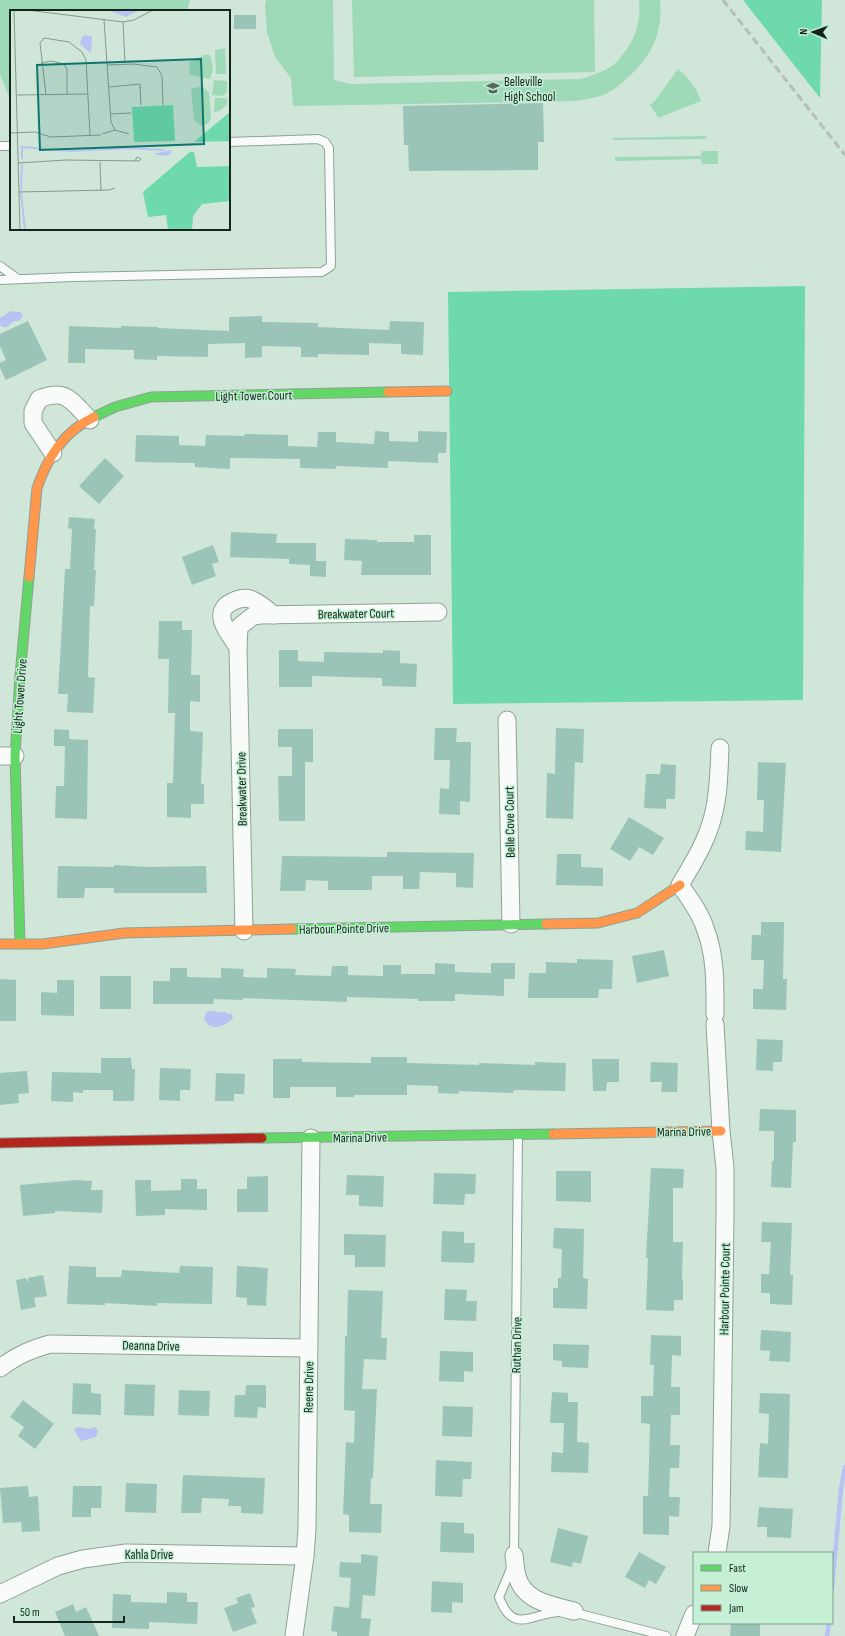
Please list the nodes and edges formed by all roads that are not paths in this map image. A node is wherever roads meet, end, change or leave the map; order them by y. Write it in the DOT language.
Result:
graph roads {
  1 [pos="230,142"];
  2 [pos="0,266"];
  3 [pos="18,278"];
  4 [pos="0,280"];
  5 [pos="447,391"];
  6 [pos="90,420"];
  7 [pos="69,434"];
  8 [pos="53,453"];
  9 [pos="438,612"];
  10 [pos="274,614"];
  11 [pos="238,647"];
  12 [pos="507,720"];
  13 [pos="720,748"];
  14 [pos="8,756"];
  15 [pos="680,885"];
  16 [pos="511,924"];
  17 [pos="244,931"];
  18 [pos="0,944"];
  19 [pos="20,944"];
  20 [pos="720,1131"];
  21 [pos="518,1135"];
  22 [pos="311,1138"];
  23 [pos="0,1143"];
  24 [pos="308,1348"];
  25 [pos="0,1368"];
  26 [pos="717,1552"];
  27 [pos="514,1554"];
  28 [pos="305,1556"];
  29 [pos="0,1594"];
  30 [pos="574,1611"];
  31 [pos="693,1616"];
  32 [pos="294,1636"];
  33 [pos="666,1636"];
  34 [pos="685,1636"];
  1 -- 3 [label="lane"];
  2 -- 3 [label="lane"];
  3 -- 4 [label="lane"];
  5 -- 6 [label="street, Light Tower Court"];
  6 -- 7 [label="street, Light Tower Court"];
  6 -- 8 [label="street"];
  7 -- 8 [label="street, Light Tower Drive"];
  8 -- 14 [label="street, Light Tower Drive"];
  9 -- 10 [label="street, Breakwater Court"];
  10 -- 11 [label="street, Breakwater Court"];
  10 -- 11 [label="street"];
  11 -- 17 [label="street, Breakwater Drive"];
  12 -- 16 [label="street, Belle Cove Court"];
  13 -- 15 [label="street"];
  14 -- 19 [label="street, Light Tower Drive"];
  15 -- 16 [label="street, Harbour Pointe Drive"];
  15 -- 20 [label="street, Harbour Pointe Court"];
  16 -- 17 [label="street, Harbour Pointe Drive"];
  17 -- 19 [label="street, Harbour Pointe Drive"];
  18 -- 19 [label="street, Harbour Pointe Drive"];
  20 -- 21 [label="street, Marina Drive"];
  20 -- 26 [label="street, Harbour Pointe Court"];
  21 -- 22 [label="street, Marina Drive"];
  21 -- 27 [label="lane, Ruthan Drive"];
  22 -- 23 [label="street, Marina Drive"];
  22 -- 24 [label="street, Reene Drive"];
  24 -- 25 [label="street, Deanna Drive"];
  24 -- 28 [label="street, Reene Drive"];
  27 -- 30 [label="street, Ruthan Drive"];
  27 -- 30 [label="lane, Ruthan Drive"];
  28 -- 29 [label="street, Kahla Drive"];
  28 -- 32 [label="street, Reene Drive"];
  30 -- 33 [label="lane, Ruthan Drive"];
  31 -- 34 [label="street"];
}
